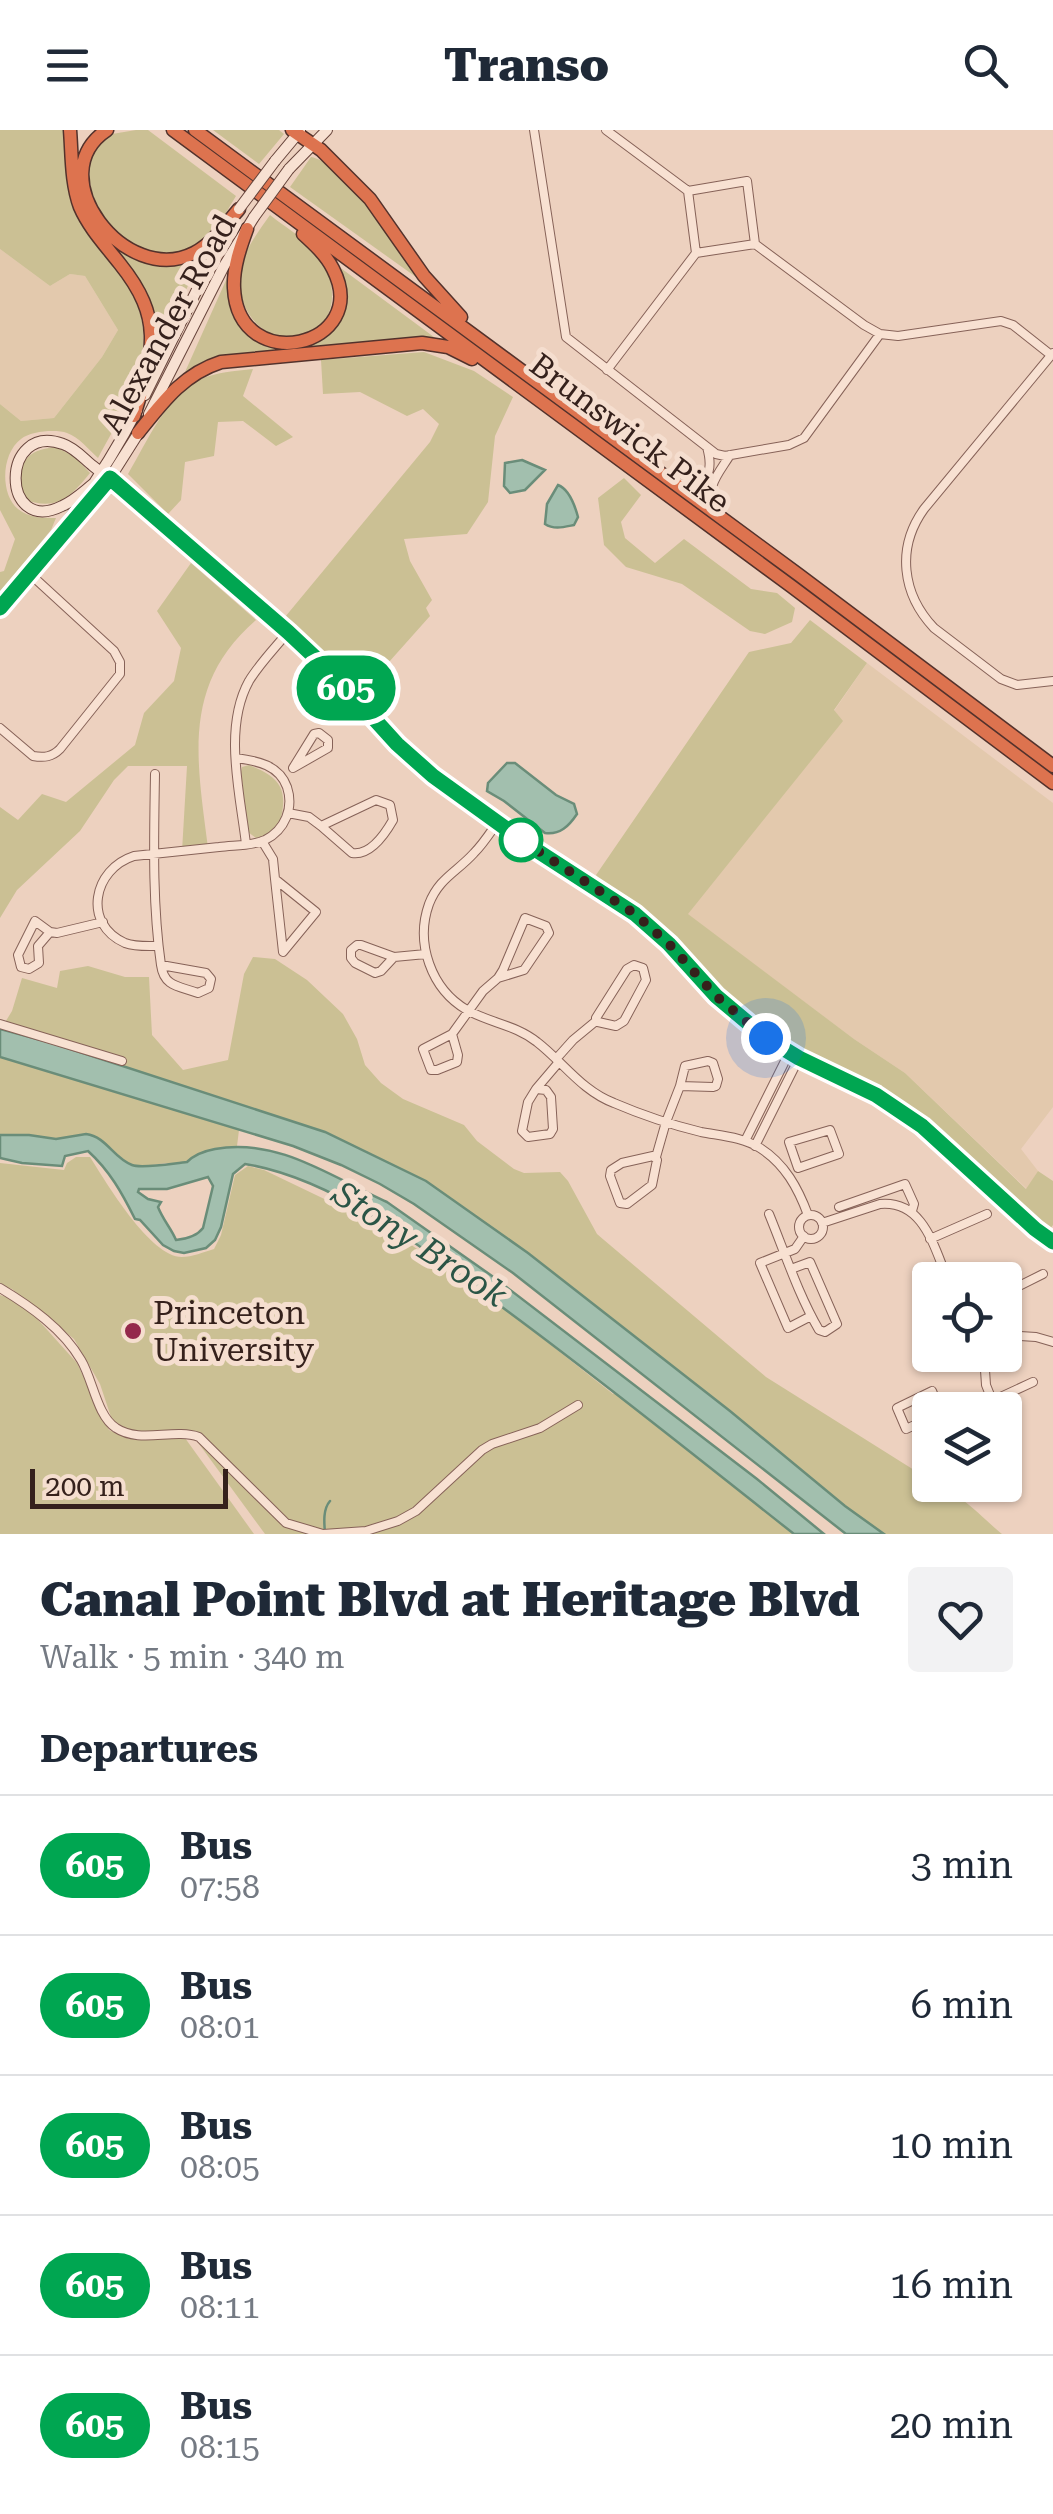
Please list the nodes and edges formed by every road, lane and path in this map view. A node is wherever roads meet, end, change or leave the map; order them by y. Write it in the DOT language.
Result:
graph roads {
  1 [pos="70,130"];
  2 [pos="107,130"];
  3 [pos="196,130"];
  4 [pos="326,130"];
  5 [pos="534,130"];
  6 [pos="606,130"];
  7 [pos="167,131"];
  8 [pos="297,132"];
  9 [pos="312,144"];
  10 [pos="688,191"];
  11 [pos="277,207"];
  12 [pos="239,209"];
  13 [pos="250,223"];
  14 [pos="755,244"];
  15 [pos="696,253"];
  16 [pos="880,334"];
  17 [pos="495,350"];
  18 [pos="1052,354"];
  19 [pos="608,370"];
  20 [pos="519,385"];
  21 [pos="134,416"];
  22 [pos="138,433"];
  23 [pos="707,447"];
  24 [pos="730,456"];
  25 [pos="105,475"];
  26 [pos="672,482"];
  27 [pos="93,484"];
  28 [pos="715,514"];
  29 [pos="54,543"];
  30 [pos="29,573"];
  31 [pos="0,608"];
  32 [pos="288,632"];
  33 [pos="1053,681"];
  34 [pos="0,728"];
  35 [pos="236,758"];
  36 [pos="1053,766"];
  37 [pos="293,768"];
  38 [pos="156,774"];
  39 [pos="282,777"];
  40 [pos="1053,783"];
  41 [pos="288,813"];
  42 [pos="498,823"];
  43 [pos="321,826"];
  44 [pos="262,842"];
  45 [pos="246,844"];
  46 [pos="154,854"];
  47 [pos="275,878"];
  48 [pos="103,922"];
  49 [pos="50,932"];
  50 [pos="158,946"];
  51 [pos="426,954"];
  52 [pos="394,957"];
  53 [pos="161,964"];
  54 [pos="498,978"];
  55 [pos="467,1010"];
  56 [pos="596,1021"];
  57 [pos="0,1024"];
  58 [pos="452,1034"];
  59 [pos="794,1055"];
  60 [pos="122,1061"];
  61 [pos="557,1061"];
  62 [pos="680,1086"];
  63 [pos="536,1089"];
  64 [pos="666,1122"];
  65 [pos="745,1141"];
  66 [pos="755,1146"];
  67 [pos="656,1158"];
  68 [pos="798,1168"];
  69 [pos="789,1175"];
  70 [pos="839,1207"];
  71 [pos="912,1211"];
  72 [pos="769,1214"];
  73 [pos="987,1214"];
  74 [pos="808,1215"];
  75 [pos="822,1223"];
  76 [pos="804,1236"];
  77 [pos="930,1239"];
  78 [pos="1053,1242"];
  79 [pos="784,1252"];
  80 [pos="940,1262"];
  81 [pos="791,1269"];
  82 [pos="1044,1274"];
  83 [pos="1022,1285"];
  84 [pos="0,1288"];
  85 [pos="811,1316"];
  86 [pos="1022,1336"];
  87 [pos="1053,1342"];
  88 [pos="1033,1382"];
  89 [pos="1017,1392"];
  90 [pos="912,1401"];
  91 [pos="578,1405"];
  92 [pos="912,1426"];
  93 [pos="325,1534"];
  1 -- 21 [label="highway"];
  2 -- 12 [label="highway"];
  3 -- 17 [label="highway, Brunswick Pike"];
  4 -- 9 [label="main road, Alexander Road"];
  5 -- 19 [label="street"];
  6 -- 10 [label="street"];
  7 -- 11 [label="highway, Brunswick Pike"];
  8 -- 9 [label="highway"];
  8 -- 12 [label="main road, Alexander Road, bridge"];
  9 -- 13 [label="main road, Alexander Road, bridge"];
  9 -- 17 [label="highway"];
  10 -- 14 [label="street"];
  10 -- 15 [label="street"];
  11 -- 13 [label="highway"];
  11 -- 20 [label="highway, Brunswick Pike"];
  12 -- 21 [label="main road, Alexander Road"];
  13 -- 22 [label="main road, Alexander Road"];
  14 -- 15 [label="street"];
  14 -- 16 [label="street"];
  15 -- 19 [label="street"];
  16 -- 18 [label="street"];
  16 -- 24 [label="street"];
  17 -- 26 [label="highway, Brunswick Pike"];
  18 -- 33 [label="street"];
  19 -- 23 [label="street"];
  20 -- 22 [label="highway"];
  20 -- 40 [label="highway, Brunswick Pike"];
  21 -- 25 [label="main road, Alexander Road"];
  22 -- 25 [label="main road, Alexander Road"];
  23 -- 24 [label="street"];
  23 -- 26 [label="street"];
  24 -- 28 [label="street"];
  25 -- 27 [label="main road, Alexander Road"];
  25 -- 27 [label="main road"];
  25 -- 29 [label="main road, Alexander Road"];
  25 -- 32 [label="main road"];
  26 -- 28 [label="highway, Brunswick Pike"];
  27 -- 29 [label="main road, Alexander Road"];
  28 -- 36 [label="highway, Brunswick Pike"];
  29 -- 30 [label="main road, Alexander Road"];
  30 -- 31 [label="main road, Alexander Road"];
  30 -- 34 [label="street"];
  32 -- 35 [label="street"];
  32 -- 42 [label="main road"];
  35 -- 39 [label="street"];
  35 -- 45 [label="street"];
  37 -- 37 [label="street"];
  37 -- 39 [label="street"];
  38 -- 46 [label="street"];
  39 -- 41 [label="street"];
  41 -- 43 [label="street"];
  41 -- 44 [label="street"];
  42 -- 51 [label="street"];
  42 -- 59 [label="main road"];
  43 -- 43 [label="street"];
  44 -- 45 [label="street"];
  44 -- 47 [label="street"];
  45 -- 46 [label="street"];
  46 -- 48 [label="street"];
  46 -- 50 [label="street"];
  47 -- 47 [label="street"];
  48 -- 49 [label="street"];
  48 -- 50 [label="street"];
  49 -- 49 [label="street"];
  50 -- 53 [label="street"];
  51 -- 52 [label="street"];
  51 -- 55 [label="street"];
  52 -- 52 [label="street"];
  53 -- 53 [label="street"];
  54 -- 54 [label="street"];
  54 -- 55 [label="street"];
  55 -- 58 [label="street"];
  55 -- 61 [label="street"];
  56 -- 56 [label="street"];
  56 -- 61 [label="street"];
  57 -- 60 [label="street"];
  58 -- 58 [label="street"];
  59 -- 65 [label="street"];
  59 -- 66 [label="street"];
  59 -- 78 [label="main road"];
  61 -- 63 [label="street"];
  61 -- 64 [label="street"];
  62 -- 62 [label="street"];
  62 -- 64 [label="street"];
  63 -- 63 [label="street"];
  64 -- 65 [label="street"];
  64 -- 67 [label="street"];
  65 -- 66 [label="street"];
  66 -- 69 [label="street"];
  67 -- 67 [label="street"];
  68 -- 68 [label="street"];
  68 -- 69 [label="street"];
  69 -- 74 [label="street"];
  70 -- 71 [label="street"];
  71 -- 75 [label="street"];
  71 -- 77 [label="street"];
  72 -- 79 [label="street"];
  73 -- 77 [label="street"];
  74 -- 75 [label="street"];
  74 -- 76 [label="street"];
  75 -- 76 [label="street"];
  76 -- 79 [label="street"];
  77 -- 80 [label="street"];
  79 -- 81 [label="street"];
  79 -- 85 [label="street"];
  81 -- 85 [label="street"];
  81 -- 85 [label="street"];
  82 -- 83 [label="street"];
  84 -- 93 [label="street"];
  86 -- 87 [label="street"];
  88 -- 89 [label="street"];
  90 -- 92 [label="street"];
  91 -- 93 [label="street"];
}
